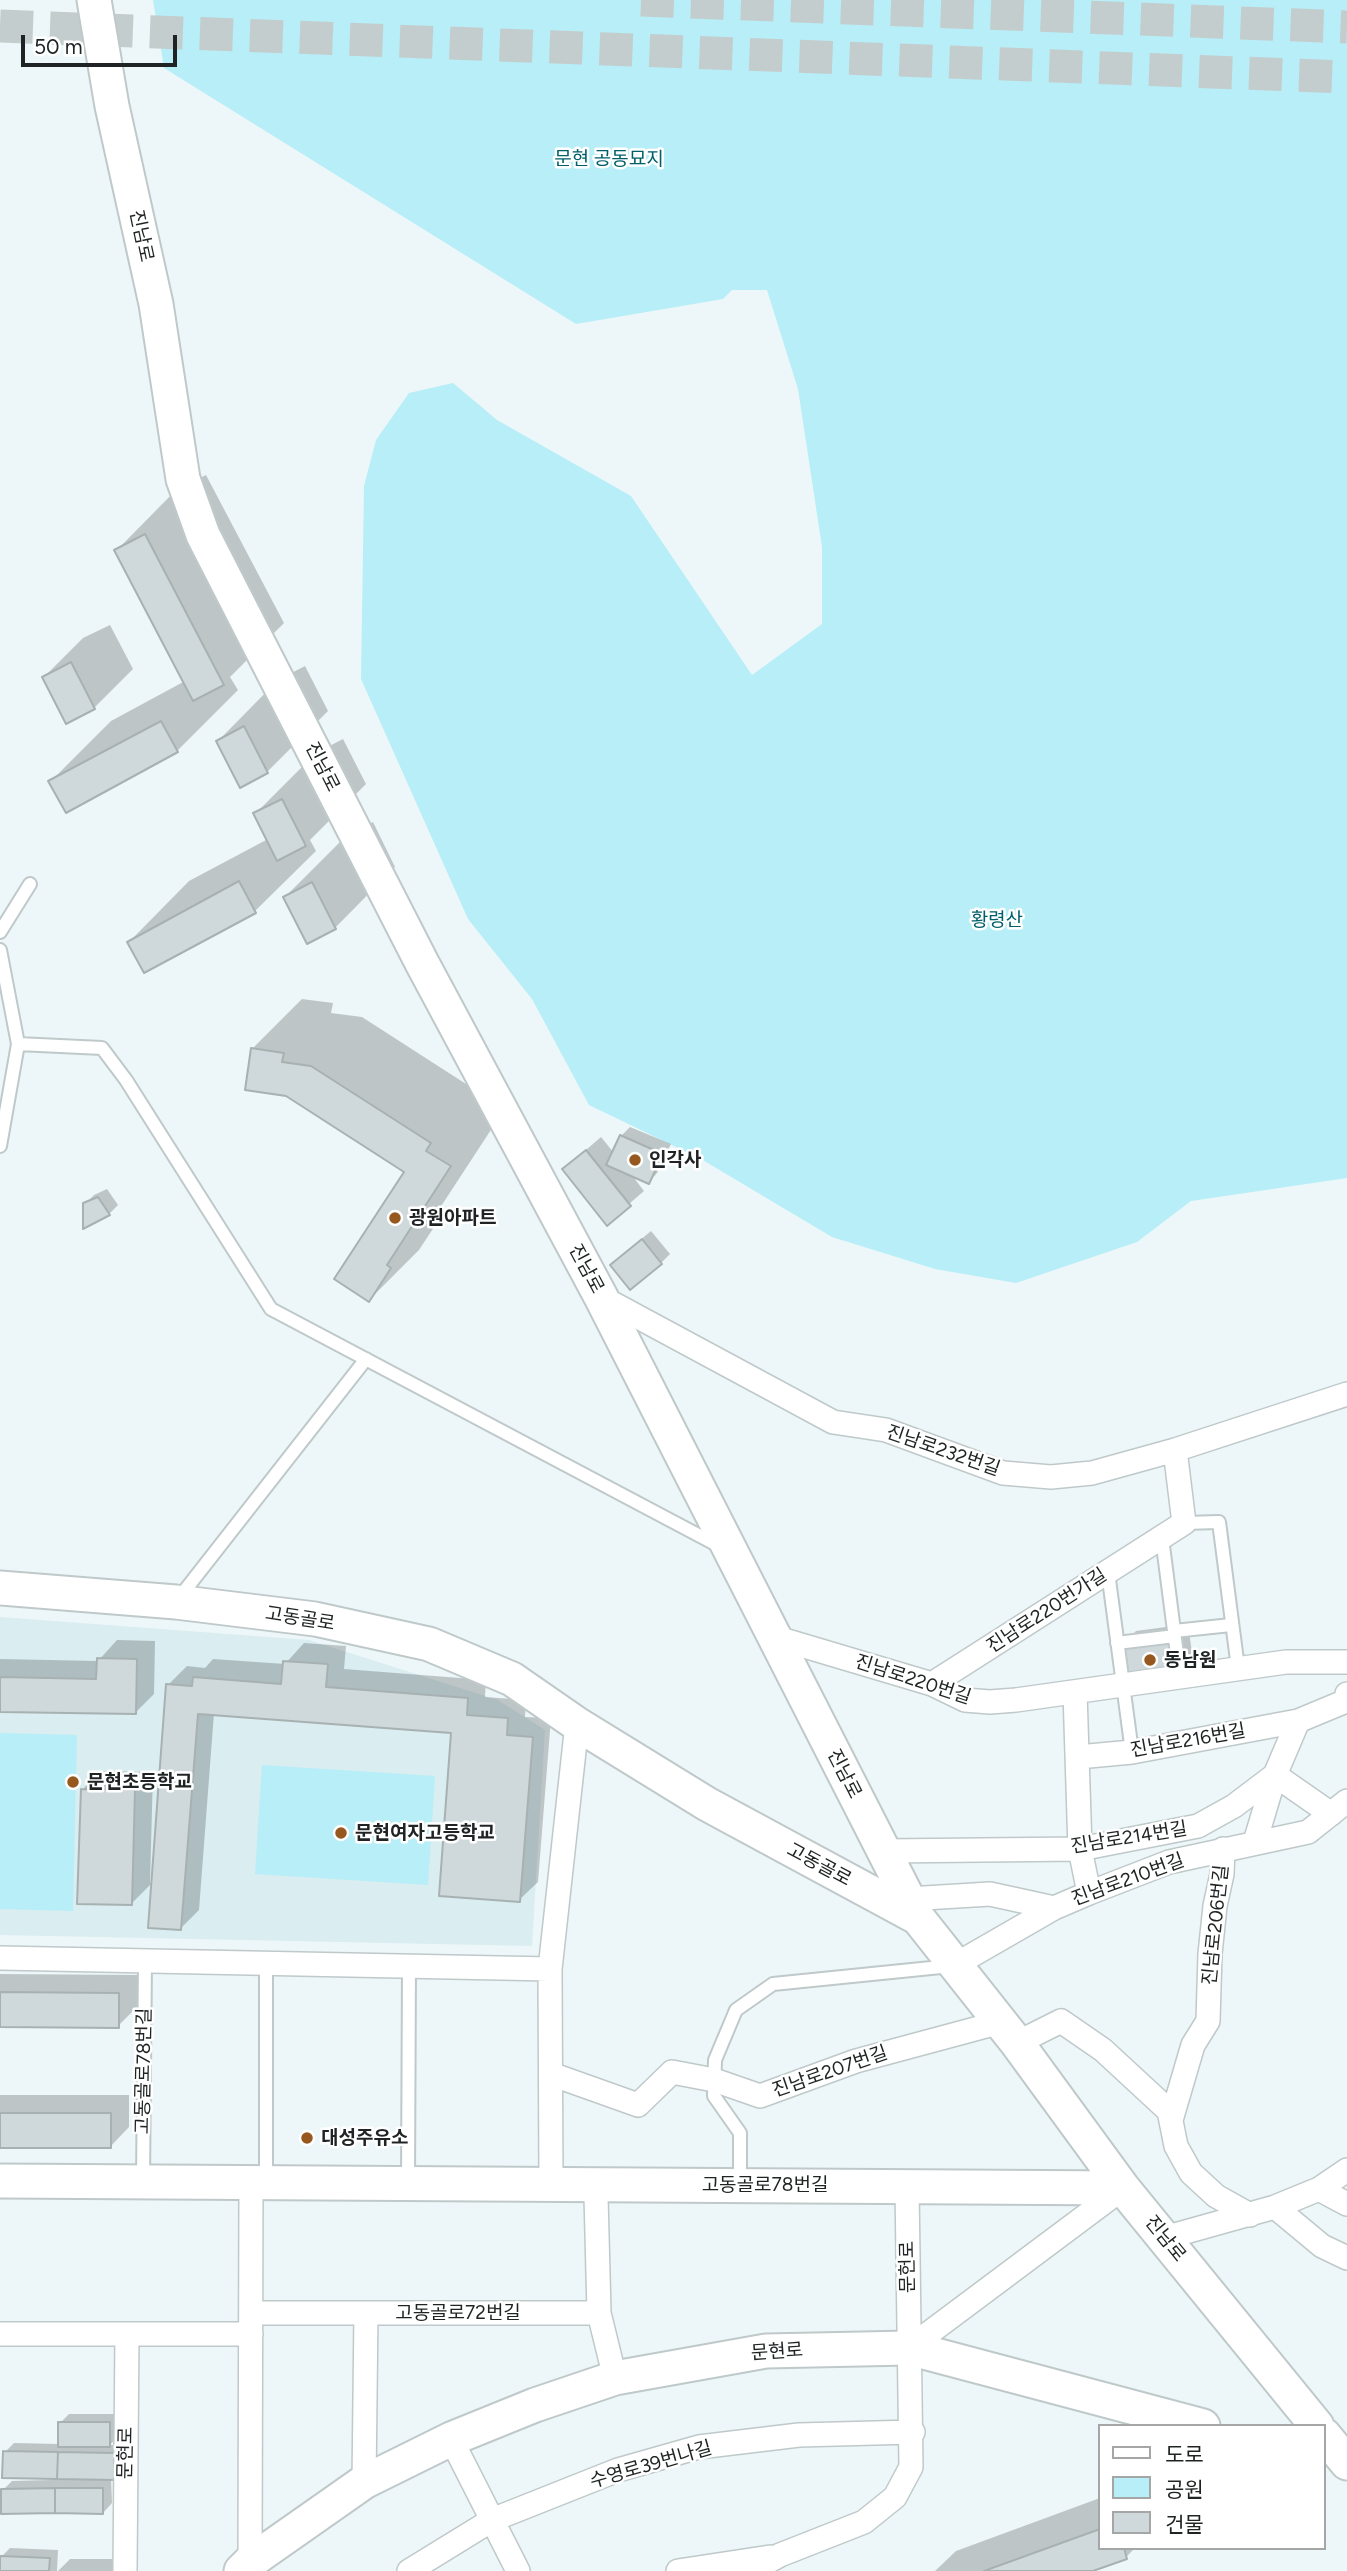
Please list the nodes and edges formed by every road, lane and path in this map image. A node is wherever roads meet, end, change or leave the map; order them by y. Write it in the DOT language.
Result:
graph roads {
  1 [pos="94,0"];
  2 [pos="30,884"];
  3 [pos="0,932"];
  4 [pos="0,950"];
  5 [pos="18,1044"];
  6 [pos="0,1146"];
  7 [pos="601,1297"];
  8 [pos="366,1359"];
  9 [pos="1347,1394"];
  10 [pos="1175,1450"];
  11 [pos="1184,1523"];
  12 [pos="1161,1538"];
  13 [pos="731,1552"];
  14 [pos="1108,1572"];
  15 [pos="0,1588"];
  16 [pos="176,1602"];
  17 [pos="1231,1625"];
  18 [pos="1174,1633"];
  19 [pos="774,1637"];
  20 [pos="1117,1643"];
  21 [pos="1347,1662"];
  22 [pos="1238,1668"];
  23 [pos="1180,1677"];
  24 [pos="932,1684"];
  25 [pos="1123,1685"];
  26 [pos="1075,1692"];
  27 [pos="1347,1694"];
  28 [pos="1298,1721"];
  29 [pos="577,1724"];
  30 [pos="1132,1752"];
  31 [pos="1078,1757"];
  32 [pos="1275,1775"];
  33 [pos="1339,1808"];
  34 [pos="1255,1842"];
  35 [pos="1080,1849"];
  36 [pos="1223,1849"];
  37 [pos="884,1852"];
  38 [pos="1089,1893"];
  39 [pos="913,1908"];
  40 [pos="1054,1908"];
  41 [pos="0,1958"];
  42 [pos="145,1961"];
  43 [pos="266,1964"];
  44 [pos="955,1965"];
  45 [pos="409,1966"];
  46 [pos="550,1969"];
  47 [pos="1009,2033"];
  48 [pos="551,2074"];
  49 [pos="714,2080"];
  50 [pos="1171,2120"];
  51 [pos="1347,2170"];
  52 [pos="0,2181"];
  53 [pos="143,2181"];
  54 [pos="259,2182"];
  55 [pos="408,2183"];
  56 [pos="551,2184"];
  57 [pos="598,2184"];
  58 [pos="740,2185"];
  59 [pos="907,2187"];
  60 [pos="1123,2188"];
  61 [pos="1320,2189"];
  62 [pos="1347,2204"];
  63 [pos="1275,2207"];
  64 [pos="1250,2215"];
  65 [pos="1164,2238"];
  66 [pos="1347,2258"];
  67 [pos="366,2313"];
  68 [pos="599,2313"];
  69 [pos="251,2324"];
  70 [pos="0,2334"];
  71 [pos="127,2334"];
  72 [pos="909,2348"];
  73 [pos="615,2378"];
  74 [pos="1195,2424"];
  75 [pos="1315,2424"];
  76 [pos="913,2432"];
  77 [pos="1326,2437"];
  78 [pos="451,2438"];
  79 [pos="1326,2458"];
  80 [pos="1347,2463"];
  81 [pos="364,2482"];
  82 [pos="492,2520"];
  83 [pos="780,2555"];
  84 [pos="245,2566"];
  85 [pos="125,2571"];
  86 [pos="409,2571"];
  87 [pos="518,2571"];
  88 [pos="678,2571"];
  89 [pos="751,2571"];
  1 -- 7 [label="street, 진남로"];
  2 -- 3 [label="lane"];
  4 -- 5 [label="lane"];
  5 -- 6 [label="lane"];
  5 -- 8 [label="lane"];
  7 -- 10 [label="street, 진남로232번길"];
  7 -- 13 [label="street, 진남로"];
  8 -- 13 [label="lane"];
  8 -- 16 [label="lane"];
  9 -- 10 [label="street, 진남로232번길"];
  10 -- 11 [label="street"];
  11 -- 12 [label="street, 진남로220번가길"];
  11 -- 17 [label="lane"];
  12 -- 14 [label="street, 진남로220번가길"];
  12 -- 18 [label="lane"];
  13 -- 19 [label="street, 진남로"];
  14 -- 20 [label="lane"];
  14 -- 24 [label="street, 진남로220번가길"];
  15 -- 16 [label="street, 고동골로"];
  16 -- 29 [label="street, 고동골로"];
  17 -- 18 [label="lane"];
  17 -- 22 [label="lane"];
  18 -- 20 [label="lane"];
  18 -- 23 [label="lane"];
  19 -- 24 [label="street, 진남로220번길"];
  19 -- 37 [label="street, 진남로"];
  20 -- 25 [label="lane"];
  21 -- 22 [label="street, 진남로220번길"];
  22 -- 23 [label="street, 진남로220번길"];
  23 -- 25 [label="street, 진남로220번길"];
  24 -- 26 [label="street, 진남로220번길"];
  25 -- 26 [label="street, 진남로220번길"];
  25 -- 30 [label="lane"];
  26 -- 31 [label="street"];
  27 -- 28 [label="street, 진남로216번길"];
  28 -- 30 [label="street, 진남로216번길"];
  28 -- 32 [label="street"];
  29 -- 39 [label="street, 고동골로"];
  29 -- 46 [label="street"];
  30 -- 31 [label="street, 진남로216번길"];
  31 -- 35 [label="street"];
  32 -- 33 [label="street"];
  32 -- 34 [label="street"];
  32 -- 35 [label="street, 진남로214번길"];
  33 -- 34 [label="street, 진남로210번길"];
  34 -- 36 [label="street, 진남로210번길"];
  35 -- 37 [label="street, 진남로214번길"];
  35 -- 38 [label="street"];
  36 -- 38 [label="street, 진남로210번길"];
  36 -- 50 [label="street, 진남로206번길"];
  37 -- 39 [label="street, 진남로"];
  38 -- 40 [label="street, 진남로210번길"];
  39 -- 40 [label="street"];
  39 -- 44 [label="street, 진남로"];
  40 -- 44 [label="street, 진남로210번길"];
  41 -- 42 [label="street"];
  42 -- 43 [label="street"];
  42 -- 53 [label="lane, 고동골로78번길"];
  43 -- 45 [label="street"];
  43 -- 54 [label="lane"];
  44 -- 47 [label="street, 진남로"];
  44 -- 49 [label="lane"];
  45 -- 46 [label="street"];
  45 -- 55 [label="lane"];
  46 -- 48 [label="street"];
  47 -- 49 [label="street, 진남로207번길"];
  47 -- 50 [label="street"];
  47 -- 60 [label="street, 진남로"];
  48 -- 49 [label="street, 진남로207번길"];
  48 -- 56 [label="street"];
  49 -- 58 [label="lane"];
  50 -- 64 [label="street"];
  51 -- 61 [label="street"];
  52 -- 53 [label="street, 고동골로78번길"];
  53 -- 54 [label="street, 고동골로78번길"];
  54 -- 55 [label="street, 고동골로78번길"];
  54 -- 69 [label="street, 문현로"];
  55 -- 56 [label="street, 고동골로78번길"];
  56 -- 57 [label="street, 고동골로78번길"];
  57 -- 58 [label="street, 고동골로78번길"];
  57 -- 68 [label="street"];
  58 -- 59 [label="street, 고동골로78번길"];
  59 -- 60 [label="street, 고동골로78번길"];
  59 -- 72 [label="street, 문헌로"];
  60 -- 65 [label="street, 진남로"];
  60 -- 72 [label="street"];
  61 -- 62 [label="street"];
  61 -- 63 [label="street"];
  63 -- 64 [label="street"];
  63 -- 66 [label="street"];
  64 -- 65 [label="street"];
  65 -- 75 [label="street, 진남로"];
  67 -- 68 [label="street, 고동골로72번길"];
  67 -- 69 [label="street, 고동골로72번길"];
  67 -- 81 [label="street"];
  68 -- 73 [label="street"];
  69 -- 71 [label="street, 고동골로72번길"];
  69 -- 84 [label="street, 문현로"];
  70 -- 71 [label="street, 고동골로72번길"];
  71 -- 85 [label="street, 문현로"];
  72 -- 73 [label="street, 문현로"];
  72 -- 74 [label="street, 문현로"];
  72 -- 76 [label="street, 문헌로"];
  73 -- 78 [label="street, 문현로"];
  76 -- 82 [label="street, 수영로39번나길"];
  76 -- 83 [label="street, 문헌로"];
  77 -- 80 [label="street"];
  78 -- 81 [label="street, 문현로"];
  78 -- 82 [label="street"];
  79 -- 80 [label="street"];
  81 -- 84 [label="street, 문현로"];
  82 -- 86 [label="street, 수영로39번나길"];
  82 -- 87 [label="street"];
  83 -- 88 [label="street"];
  83 -- 89 [label="street"];
}
